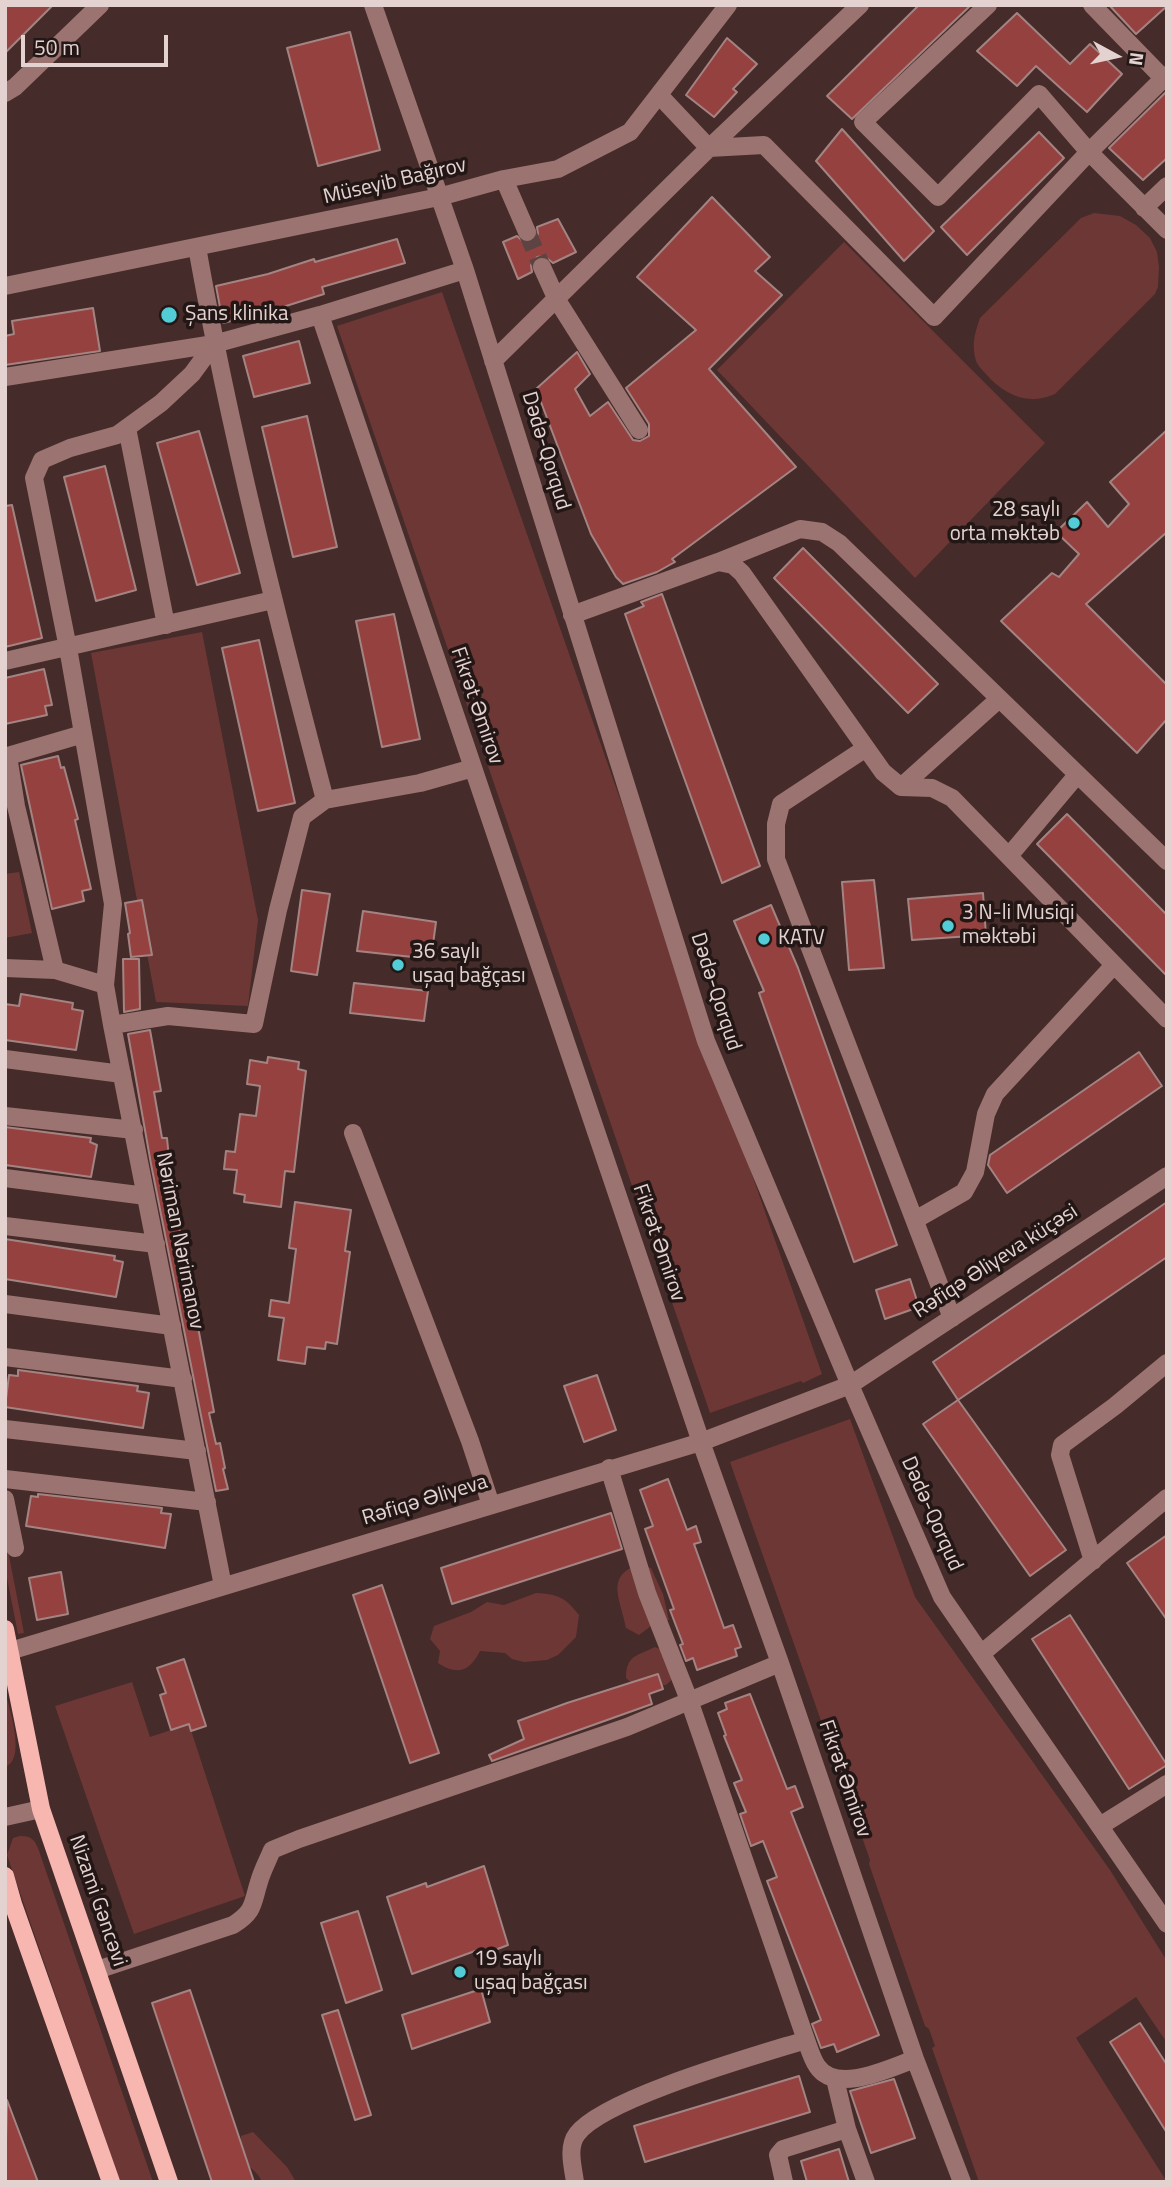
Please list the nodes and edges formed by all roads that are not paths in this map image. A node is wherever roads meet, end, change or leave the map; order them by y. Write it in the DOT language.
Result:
graph roads {
  1 [pos="100,5"];
  2 [pos="373,5"];
  3 [pos="728,5"];
  4 [pos="860,5"];
  5 [pos="988,5"];
  6 [pos="1092,5"];
  7 [pos="1165,77"];
  8 [pos="5,93"];
  9 [pos="659,95"];
  10 [pos="709,148"];
  11 [pos="1089,152"];
  12 [pos="504,179"];
  13 [pos="1167,186"];
  14 [pos="439,197"];
  15 [pos="1144,208"];
  16 [pos="1167,230"];
  17 [pos="527,232"];
  18 [pos="197,247"];
  19 [pos="542,267"];
  20 [pos="464,270"];
  21 [pos="5,286"];
  22 [pos="557,300"];
  23 [pos="320,315"];
  24 [pos="214,344"];
  25 [pos="493,361"];
  26 [pos="5,377"];
  27 [pos="127,428"];
  28 [pos="639,430"];
  29 [pos="718,562"];
  30 [pos="273,600"];
  31 [pos="572,614"];
  32 [pos="166,625"];
  33 [pos="68,648"];
  34 [pos="5,661"];
  35 [pos="999,699"];
  36 [pos="83,734"];
  37 [pos="866,748"];
  38 [pos="473,768"];
  39 [pos="1077,775"];
  40 [pos="901,787"];
  41 [pos="325,800"];
  42 [pos="1164,852"];
  43 [pos="1009,856"];
  44 [pos="1114,965"];
  45 [pos="5,968"];
  46 [pos="55,970"];
  47 [pos="105,985"];
  48 [pos="1167,1019"];
  49 [pos="111,1026"];
  50 [pos="5,1059"];
  51 [pos="122,1074"];
  52 [pos="5,1116"];
  53 [pos="134,1130"];
  54 [pos="353,1133"];
  55 [pos="1167,1176"];
  56 [pos="5,1178"];
  57 [pos="146,1196"];
  58 [pos="915,1220"];
  59 [pos="5,1226"];
  60 [pos="156,1244"];
  61 [pos="5,1304"];
  62 [pos="952,1318"];
  63 [pos="172,1326"];
  64 [pos="5,1357"];
  65 [pos="1167,1363"];
  66 [pos="183,1379"];
  67 [pos="850,1385"];
  68 [pos="5,1429"];
  69 [pos="701,1442"];
  70 [pos="197,1451"];
  71 [pos="609,1468"];
  72 [pos="5,1479"];
  73 [pos="1167,1498"];
  74 [pos="5,1499"];
  75 [pos="207,1502"];
  76 [pos="491,1505"];
  77 [pos="15,1548"];
  78 [pos="1093,1561"];
  79 [pos="223,1586"];
  80 [pos="5,1629"];
  81 [pos="10,1651"];
  82 [pos="981,1654"];
  83 [pos="780,1663"];
  84 [pos="689,1700"];
  85 [pos="1167,1784"];
  86 [pos="41,1809"];
  87 [pos="5,1817"];
  88 [pos="1100,1826"];
  89 [pos="5,1876"];
  90 [pos="1167,1924"];
  91 [pos="97,1970"];
  92 [pos="806,2040"];
  93 [pos="915,2059"];
  94 [pos="835,2079"];
  95 [pos="847,2129"];
  96 [pos="111,2182"];
  97 [pos="169,2182"];
  98 [pos="575,2182"];
  99 [pos="784,2182"];
  100 [pos="866,2182"];
  101 [pos="962,2182"];
  1 -- 8 [label="street"];
  2 -- 14 [label="street, Dədə-Qorqud"];
  3 -- 9 [label="street, Müseyib Bağırov"];
  4 -- 10 [label="street"];
  5 -- 11 [label="street"];
  6 -- 7 [label="street"];
  7 -- 11 [label="street"];
  9 -- 10 [label="street"];
  9 -- 12 [label="street, Müseyib Bağırov"];
  10 -- 11 [label="street"];
  10 -- 22 [label="street"];
  11 -- 15 [label="street"];
  12 -- 14 [label="street, Müseyib Bağırov"];
  12 -- 17 [label="street"];
  13 -- 15 [label="street"];
  14 -- 18 [label="street, Müseyib Bağırov"];
  14 -- 20 [label="street, Dədə-Qorqud"];
  15 -- 16 [label="street"];
  18 -- 21 [label="street, Müseyib Bağırov"];
  18 -- 24 [label="street"];
  19 -- 22 [label="street"];
  20 -- 23 [label="street"];
  20 -- 25 [label="street, Dədə-Qorqud"];
  22 -- 25 [label="street"];
  22 -- 28 [label="street"];
  23 -- 24 [label="street"];
  23 -- 38 [label="street, Fikrət Əmirov"];
  24 -- 26 [label="street"];
  24 -- 27 [label="street, Nəriman Nərimanov"];
  24 -- 30 [label="street"];
  25 -- 31 [label="street, Dədə-Qorqud"];
  27 -- 32 [label="street"];
  27 -- 33 [label="street, Nəriman Nərimanov"];
  29 -- 31 [label="street"];
  29 -- 35 [label="street"];
  29 -- 37 [label="street"];
  30 -- 32 [label="street"];
  30 -- 41 [label="street"];
  31 -- 67 [label="street, Dədə-Qorqud"];
  32 -- 33 [label="street"];
  33 -- 34 [label="street"];
  33 -- 36 [label="street, Nəriman Nərimanov"];
  35 -- 39 [label="street"];
  35 -- 40 [label="street"];
  36 -- 46 [label="street"];
  36 -- 47 [label="street, Nəriman Nərimanov"];
  37 -- 40 [label="street"];
  37 -- 58 [label="street"];
  38 -- 41 [label="street"];
  38 -- 69 [label="street, Fikrət Əmirov"];
  39 -- 42 [label="street"];
  39 -- 43 [label="street"];
  40 -- 43 [label="street"];
  41 -- 49 [label="street"];
  43 -- 44 [label="street"];
  44 -- 48 [label="street"];
  44 -- 58 [label="street"];
  45 -- 46 [label="street"];
  46 -- 47 [label="street"];
  47 -- 49 [label="street, Nəriman Nərimanov"];
  49 -- 51 [label="street, Nəriman Nərimanov"];
  50 -- 51 [label="street"];
  51 -- 53 [label="street, Nəriman Nərimanov"];
  52 -- 53 [label="street"];
  53 -- 57 [label="street, Nəriman Nərimanov"];
  54 -- 76 [label="street"];
  55 -- 62 [label="street, Rəfiqə Əliyeva küçəsi"];
  56 -- 57 [label="street"];
  57 -- 60 [label="street, Nəriman Nərimanov"];
  58 -- 62 [label="street"];
  59 -- 60 [label="street"];
  60 -- 63 [label="street, Nəriman Nərimanov"];
  61 -- 63 [label="street"];
  62 -- 67 [label="street, Rəfiqə Əliyeva küçəsi"];
  63 -- 66 [label="street, Nəriman Nərimanov"];
  64 -- 66 [label="street"];
  65 -- 78 [label="street"];
  66 -- 70 [label="street, Nəriman Nərimanov"];
  67 -- 69 [label="street, Rəfiqə Əliyeva"];
  67 -- 82 [label="street, Dədə-Qorqud"];
  68 -- 70 [label="street"];
  69 -- 71 [label="street, Rəfiqə Əliyeva"];
  69 -- 83 [label="street, Fikrət Əmirov"];
  70 -- 75 [label="street, Nəriman Nərimanov"];
  71 -- 76 [label="street, Rəfiqə Əliyeva"];
  71 -- 84 [label="street"];
  72 -- 75 [label="street"];
  73 -- 78 [label="street"];
  74 -- 77 [label="street"];
  75 -- 79 [label="street, Nəriman Nərimanov"];
  76 -- 79 [label="street, Rəfiqə Əliyeva"];
  78 -- 82 [label="street"];
  79 -- 81 [label="street, Rəfiqə Əliyeva"];
  80 -- 81 [label="main road, Nizami Gəncəvi"];
  81 -- 86 [label="main road, Nizami Gəncəvi"];
  82 -- 88 [label="street, Dədə-Qorqud"];
  83 -- 84 [label="street"];
  83 -- 93 [label="street, Fikrət Əmirov"];
  84 -- 91 [label="street"];
  84 -- 92 [label="street"];
  85 -- 88 [label="street"];
  86 -- 87 [label="street"];
  86 -- 91 [label="main road, Nizami Gəncəvi"];
  88 -- 90 [label="street, Dədə-Qorqud"];
  89 -- 96 [label="main road"];
  91 -- 97 [label="main road, Nizami Gəncəvi"];
  92 -- 94 [label="street"];
  92 -- 98 [label="street"];
  93 -- 94 [label="street"];
  93 -- 101 [label="street, Fikrət Əmirov"];
  94 -- 95 [label="street"];
  95 -- 99 [label="street"];
  95 -- 100 [label="street"];
}
